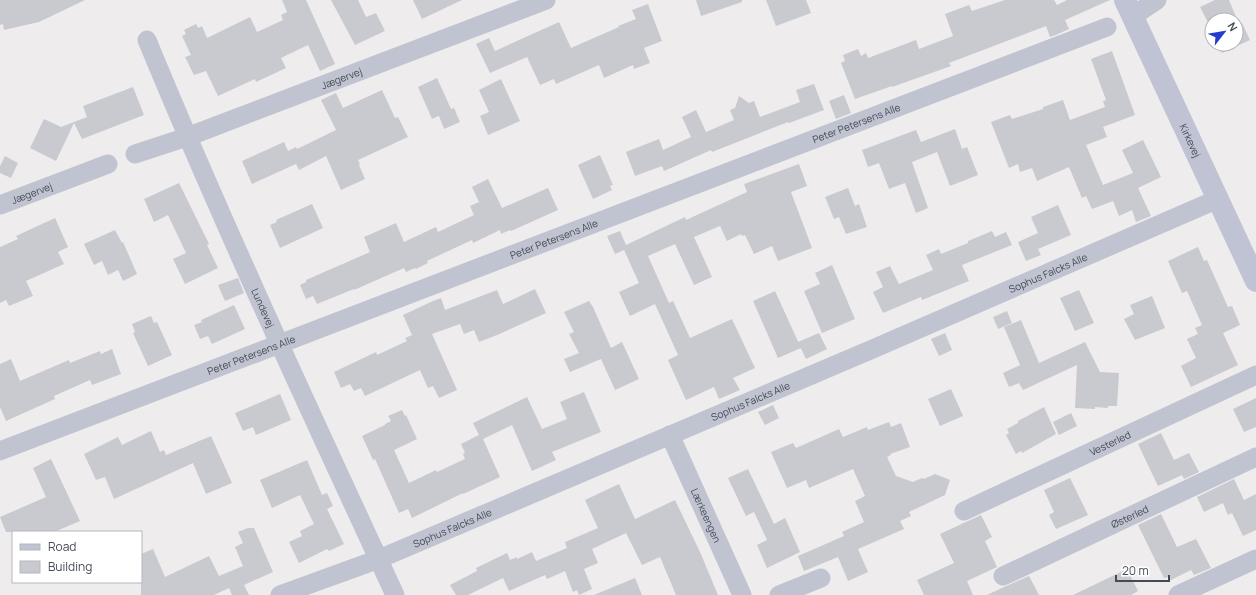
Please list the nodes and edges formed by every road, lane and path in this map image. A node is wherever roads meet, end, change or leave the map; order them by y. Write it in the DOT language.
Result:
graph roads {
  1 [pos="546,0"];
  2 [pos="1158,0"];
  3 [pos="1129,8"];
  4 [pos="1107,27"];
  5 [pos="147,40"];
  6 [pos="187,137"];
  7 [pos="135,154"];
  8 [pos="108,164"];
  9 [pos="1218,199"];
  10 [pos="0,205"];
  11 [pos="1256,281"];
  12 [pos="279,345"];
  13 [pos="1256,375"];
  14 [pos="670,435"];
  15 [pos="0,451"];
  16 [pos="1256,457"];
  17 [pos="964,510"];
  18 [pos="379,559"];
  19 [pos="1256,559"];
  20 [pos="1003,576"];
  21 [pos="821,578"];
  22 [pos="280,595"];
  23 [pos="395,595"];
  24 [pos="742,595"];
  25 [pos="779,595"];
  26 [pos="1178,595"];
  1 -- 6 [label="street, Jægervej"];
  2 -- 3 [label="street"];
  3 -- 9 [label="main road, Kirkevej"];
  4 -- 12 [label="street, Peter Petersens Alle"];
  5 -- 6 [label="street, Lundevej"];
  6 -- 7 [label="street, Jægervej"];
  6 -- 12 [label="street, Lundevej"];
  8 -- 10 [label="street, Jægervej"];
  9 -- 11 [label="main road, Kirkevej"];
  9 -- 14 [label="street, Sophus Falcks Alle"];
  12 -- 15 [label="street, Peter Petersens Alle"];
  12 -- 18 [label="street, Lundevej"];
  13 -- 17 [label="street, Vesterled"];
  14 -- 18 [label="street, Sophus Falcks Alle"];
  14 -- 24 [label="street, Lærkeengen"];
  16 -- 20 [label="street, Østerled"];
  18 -- 22 [label="street, Sophus Falcks Alle"];
  18 -- 23 [label="street, Lundevej"];
  19 -- 26 [label="street"];
  21 -- 25 [label="street"];
}
